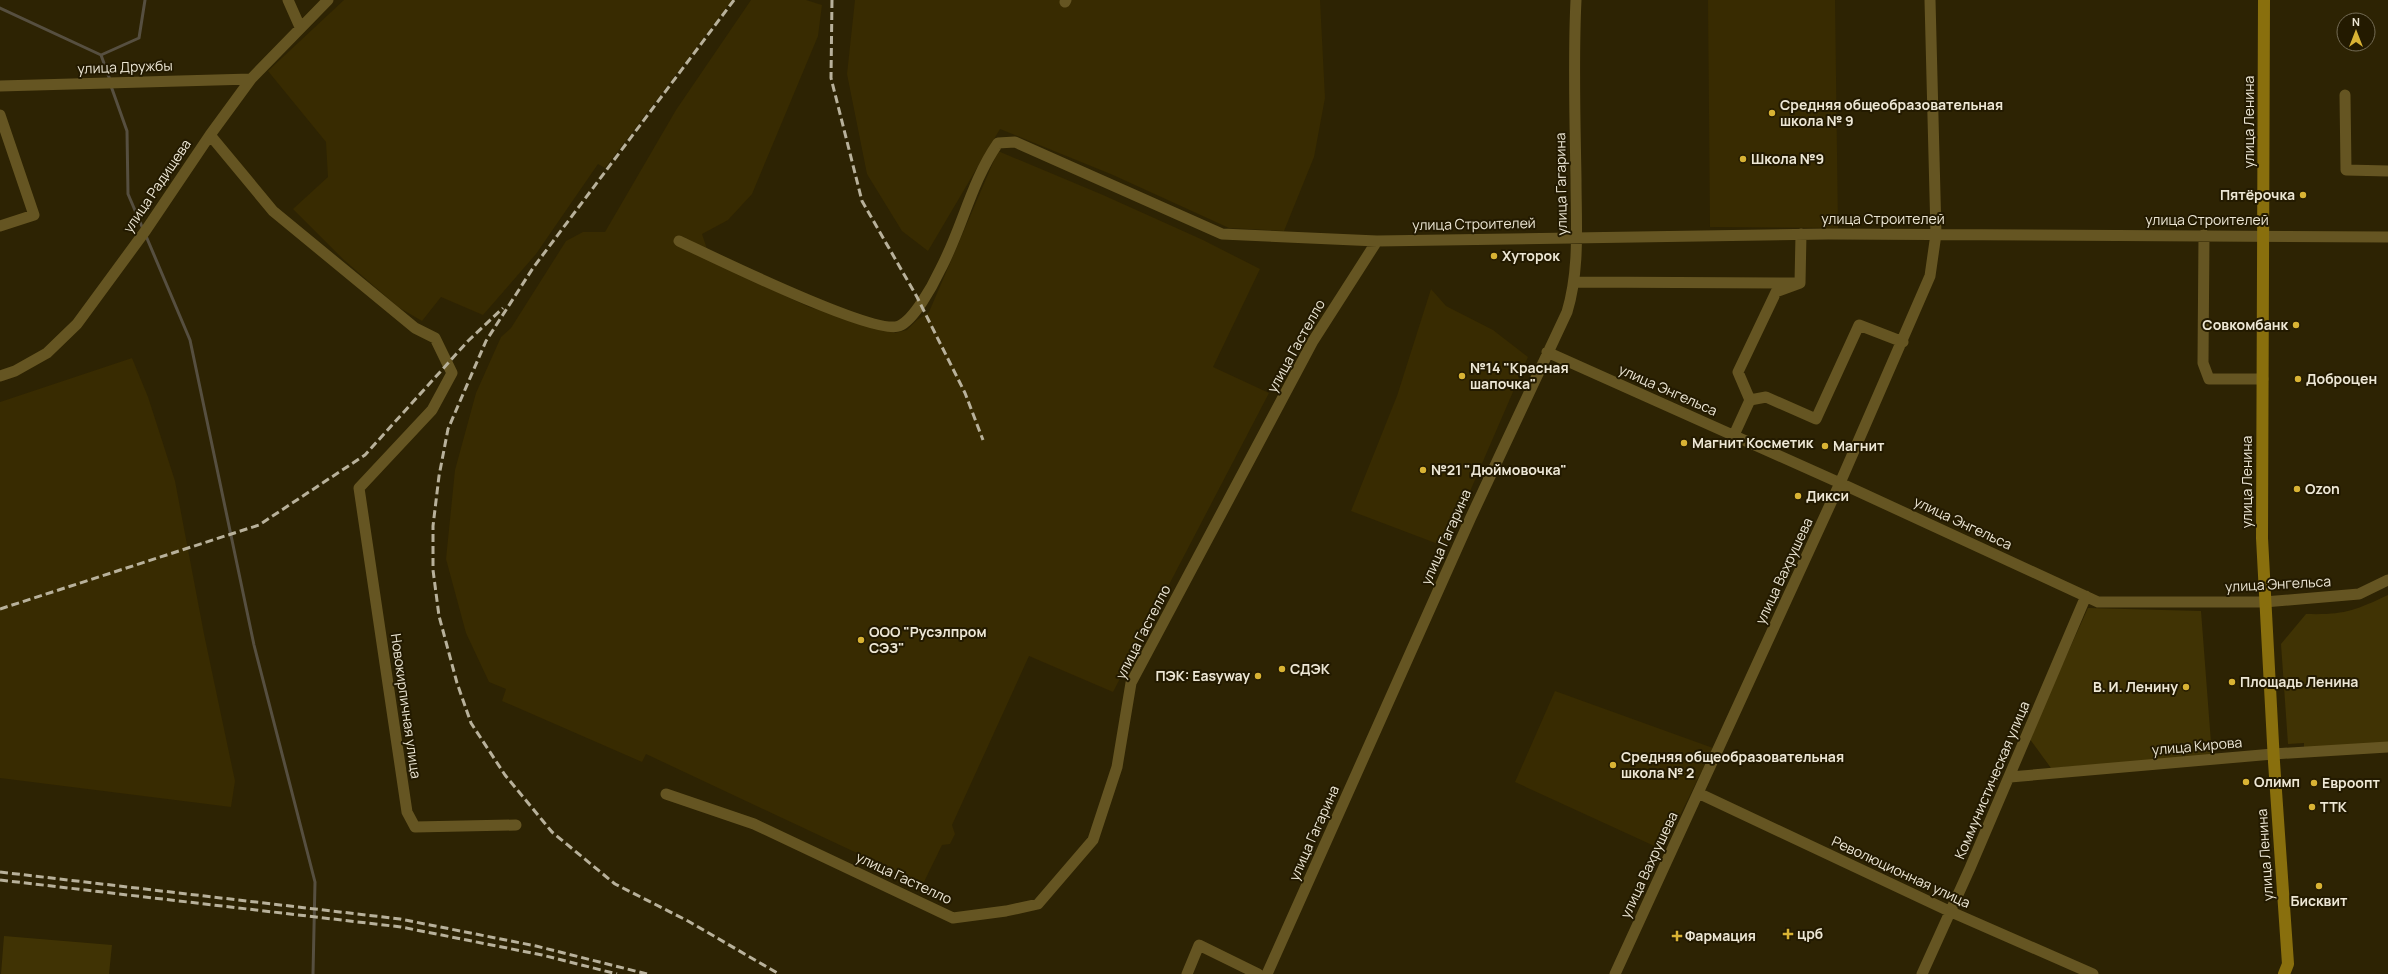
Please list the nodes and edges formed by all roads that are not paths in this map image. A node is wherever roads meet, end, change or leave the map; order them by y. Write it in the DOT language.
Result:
graph roads {
  1 [pos="288,0"];
  2 [pos="328,0"];
  3 [pos="1576,0"];
  4 [pos="1930,0"];
  5 [pos="2264,0"];
  6 [pos="300,28"];
  7 [pos="251,79"];
  8 [pos="0,86"];
  9 [pos="2345,95"];
  10 [pos="0,115"];
  11 [pos="210,135"];
  12 [pos="2388,171"];
  13 [pos="0,226"];
  14 [pos="1801,234"];
  15 [pos="1936,234"];
  16 [pos="2204,235"];
  17 [pos="2264,235"];
  18 [pos="1576,237"];
  19 [pos="2388,237"];
  20 [pos="679,241"];
  21 [pos="1377,241"];
  22 [pos="1574,282"];
  23 [pos="1800,283"];
  24 [pos="1903,342"];
  25 [pos="1547,352"];
  26 [pos="0,376"];
  27 [pos="2263,379"];
  28 [pos="1750,400"];
  29 [pos="1734,435"];
  30 [pos="1840,483"];
  31 [pos="2388,580"];
  32 [pos="2086,596"];
  33 [pos="2264,602"];
  34 [pos="2388,748"];
  35 [pos="2273,754"];
  36 [pos="2010,777"];
  37 [pos="1698,793"];
  38 [pos="666,794"];
  39 [pos="516,824"];
  40 [pos="1949,911"];
  41 [pos="2289,971"];
  42 [pos="1187,974"];
  43 [pos="1258,974"];
  44 [pos="1267,974"];
  45 [pos="1615,974"];
  46 [pos="1922,974"];
  47 [pos="2093,974"];
  1 -- 6 [label="street"];
  2 -- 6 [label="street, улица Радищева"];
  3 -- 18 [label="street, улица Гагарина"];
  4 -- 15 [label="street, улица Вахрушева"];
  5 -- 17 [label="main road, улица Ленина"];
  6 -- 7 [label="street, улица Радищева"];
  7 -- 8 [label="street, улица Дружбы"];
  7 -- 11 [label="street, улица Радищева"];
  9 -- 12 [label="street"];
  10 -- 13 [label="street"];
  11 -- 26 [label="street, улица Радищева"];
  11 -- 39 [label="street, Новокирпичная улица"];
  14 -- 15 [label="street, улица Строителей"];
  14 -- 18 [label="street, улица Строителей"];
  14 -- 23 [label="street"];
  15 -- 16 [label="street, улица Строителей"];
  15 -- 24 [label="street, улица Вахрушева"];
  16 -- 17 [label="street, улица Строителей"];
  16 -- 27 [label="street"];
  17 -- 19 [label="street, улица Строителей"];
  17 -- 27 [label="main road, улица Ленина"];
  18 -- 21 [label="street, улица Строителей"];
  18 -- 22 [label="street, улица Гагарина"];
  20 -- 21 [label="street, улица Строителей"];
  21 -- 38 [label="street, улица Гастелло"];
  22 -- 23 [label="street"];
  22 -- 25 [label="street, улица Гагарина"];
  23 -- 28 [label="street"];
  24 -- 28 [label="street"];
  24 -- 30 [label="street, улица Вахрушева"];
  25 -- 29 [label="street, улица Энгельса"];
  25 -- 44 [label="street, улица Гагарина"];
  27 -- 33 [label="main road, улица Ленина"];
  28 -- 29 [label="street"];
  29 -- 30 [label="street, улица Энгельса"];
  30 -- 32 [label="street, улица Энгельса"];
  30 -- 37 [label="street, улица Вахрушева"];
  31 -- 33 [label="street, улица Энгельса"];
  32 -- 33 [label="street, улица Энгельса"];
  32 -- 36 [label="street, Коммунистическая улица"];
  33 -- 35 [label="main road, улица Ленина"];
  34 -- 35 [label="street, улица Кирова"];
  35 -- 36 [label="street, улица Кирова"];
  35 -- 41 [label="main road, улица Ленина"];
  36 -- 40 [label="street, Коммунистическая улица"];
  37 -- 40 [label="street, Революционная улица"];
  37 -- 45 [label="street, улица Вахрушева"];
  40 -- 46 [label="street, Коммунистическая улица"];
  40 -- 47 [label="street, Революционная улица"];
  42 -- 43 [label="street"];
}
